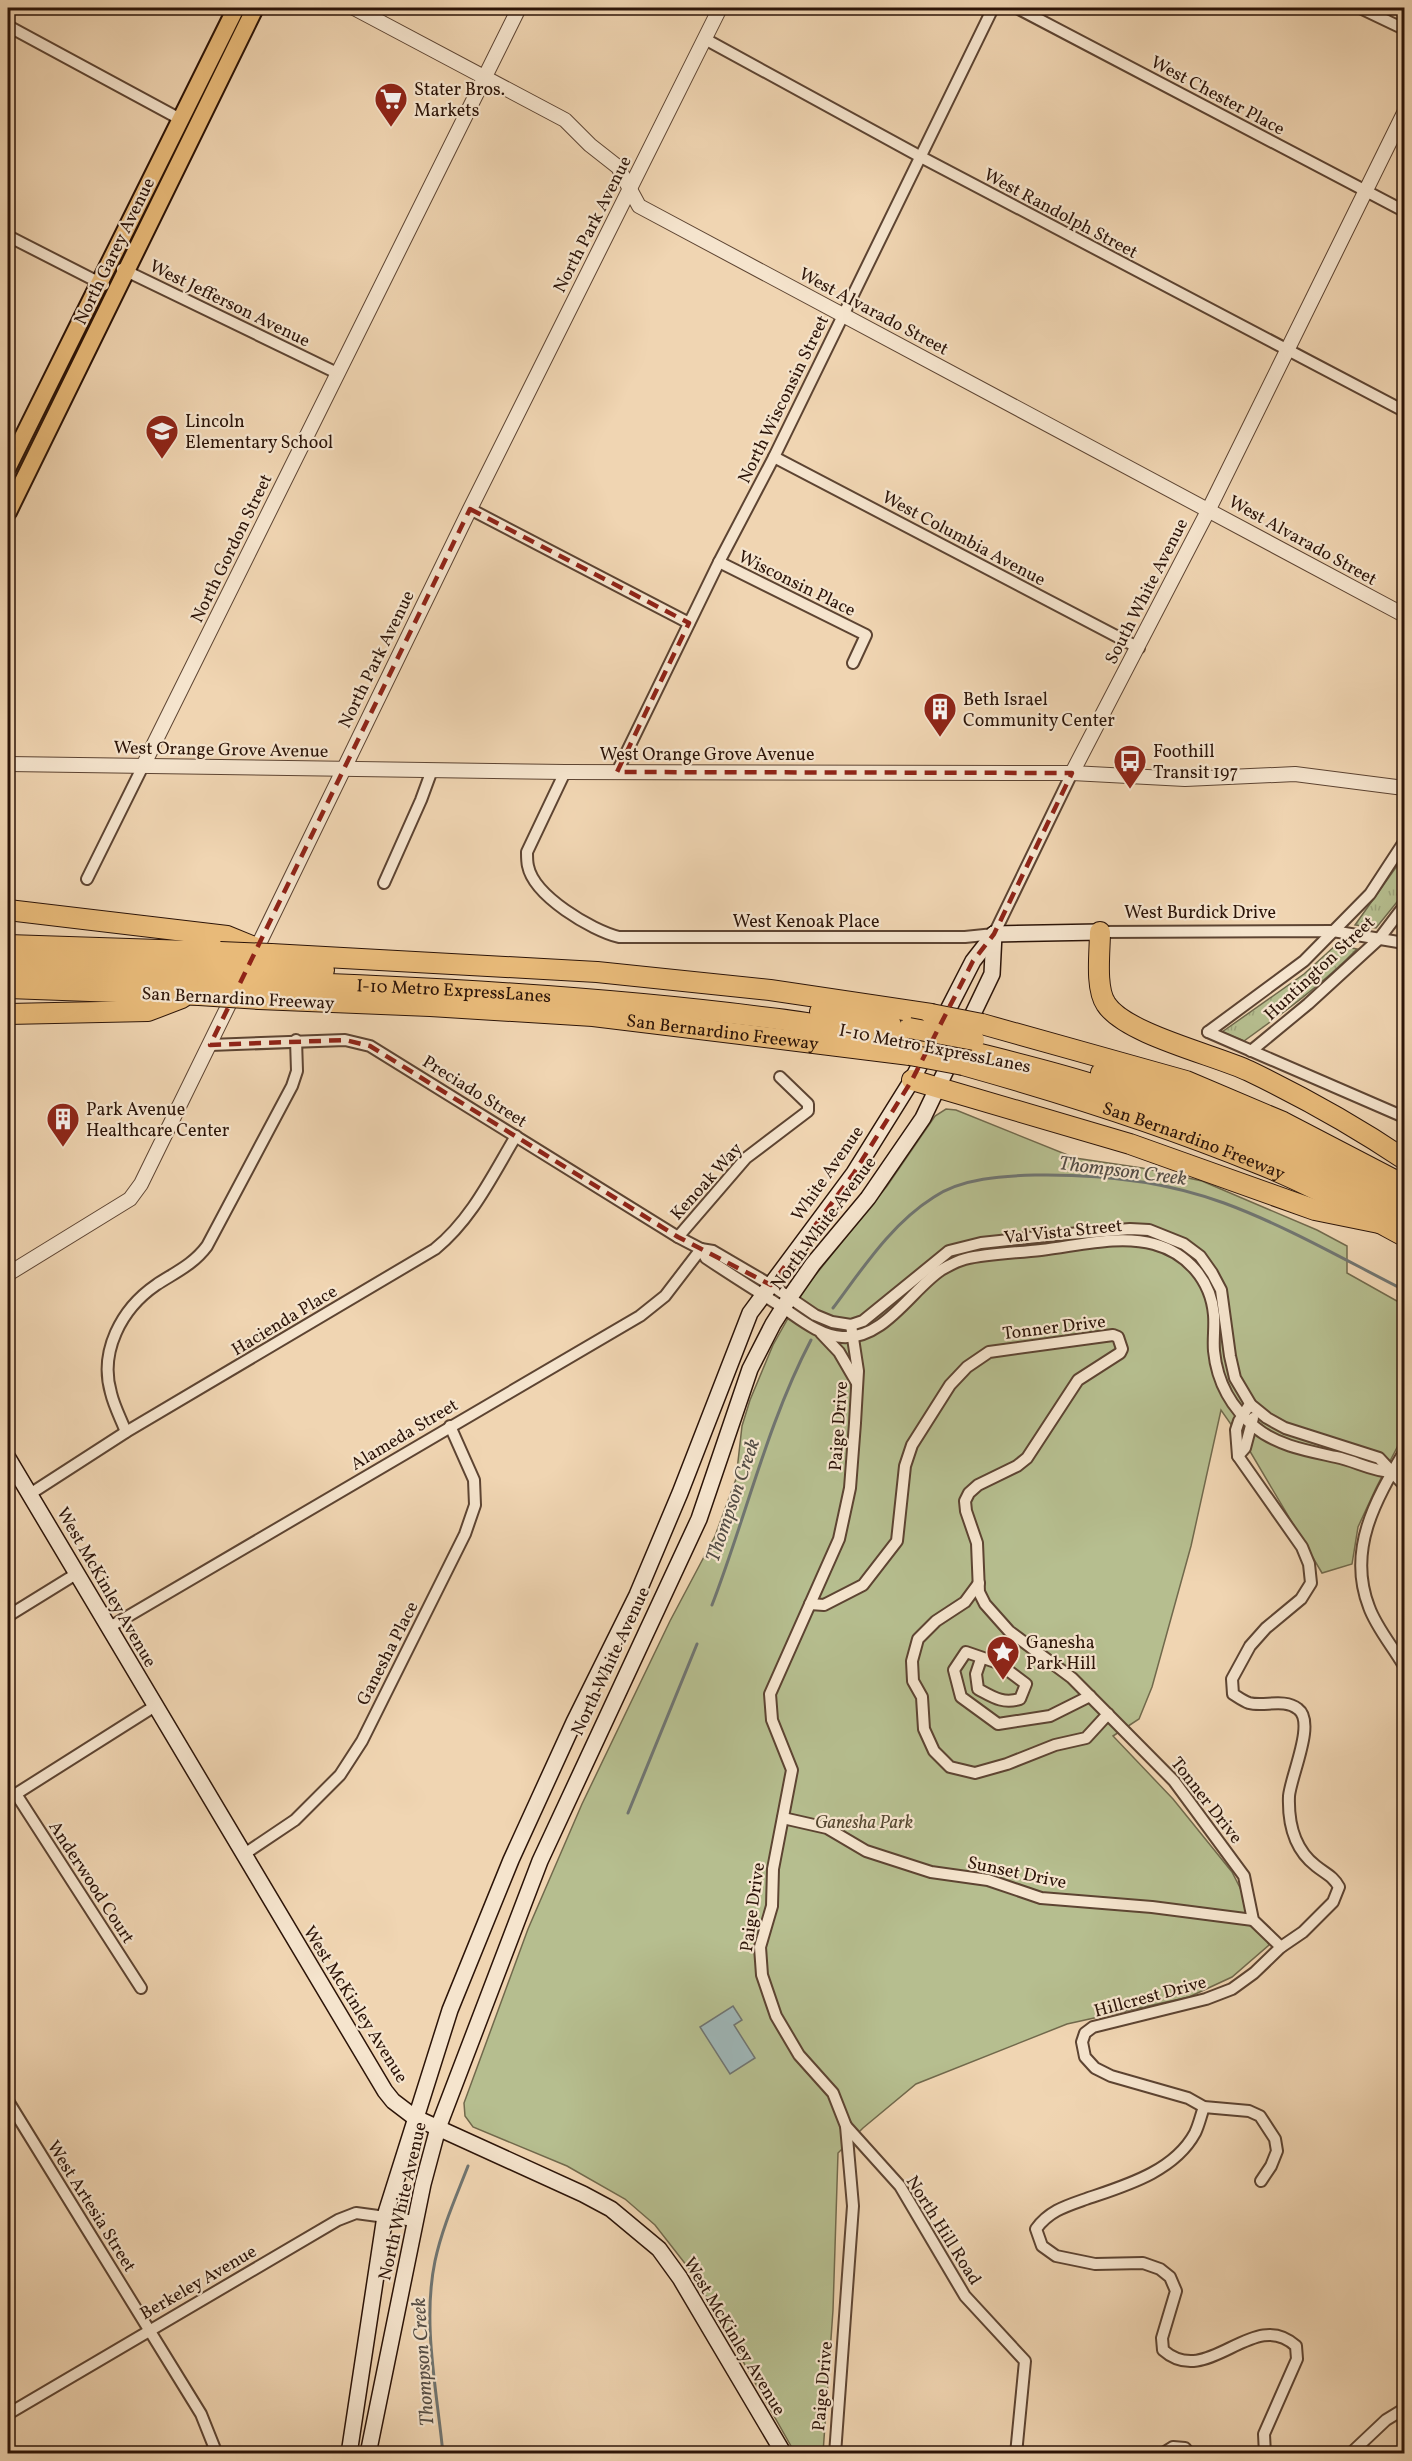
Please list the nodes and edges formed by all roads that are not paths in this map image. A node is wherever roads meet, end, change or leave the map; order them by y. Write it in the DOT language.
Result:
graph roads {
  1 [pos="236,8"];
  2 [pos="255,8"];
  3 [pos="354,8"];
  4 [pos="519,8"];
  5 [pos="720,8"];
  6 [pos="993,8"];
  7 [pos="1017,8"];
  8 [pos="1360,8"];
  9 [pos="8,26"];
  10 [pos="1404,29"];
  11 [pos="705,39"];
  12 [pos="484,78"];
  13 [pos="1404,113"];
  14 [pos="180,119"];
  15 [pos="921,157"];
  16 [pos="630,189"];
  17 [pos="1366,191"];
  18 [pos="1404,211"];
  19 [pos="8,236"];
  20 [pos="109,262"];
  21 [pos="126,271"];
  22 [pos="99,282"];
  23 [pos="116,291"];
  24 [pos="843,316"];
  25 [pos="1286,350"];
  26 [pos="337,373"];
  27 [pos="1404,411"];
  28 [pos="12,448"];
  29 [pos="774,457"];
  30 [pos="8,467"];
  31 [pos="470,509"];
  32 [pos="1209,509"];
  33 [pos="8,512"];
  34 [pos="719,562"];
  35 [pos="1404,615"];
  36 [pos="689,623"];
  37 [pos="1139,648"];
  38 [pos="853,663"];
  39 [pos="8,764"];
  40 [pos="143,766"];
  41 [pos="343,769"];
  42 [pos="432,770"];
  43 [pos="565,772"];
  44 [pos="617,772"];
  45 [pos="1072,773"];
  46 [pos="1404,788"];
  47 [pos="1404,842"];
  48 [pos="87,879"];
  49 [pos="384,883"];
  50 [pos="1404,906"];
  51 [pos="8,910"];
  52 [pos="1333,931"];
  53 [pos="1100,932"];
  54 [pos="994,933"];
  55 [pos="1379,939"];
  56 [pos="1404,943"];
  57 [pos="8,945"];
  58 [pos="8,959"];
  59 [pos="209,971"];
  60 [pos="270,972"];
  61 [pos="8,974"];
  62 [pos="8,988"];
  63 [pos="8,1014"];
  64 [pos="296,1040"];
  65 [pos="912,1042"];
  66 [pos="210,1045"];
  67 [pos="972,1045"];
  68 [pos="1251,1051"];
  69 [pos="780,1077"];
  70 [pos="912,1080"];
  71 [pos="937,1088"];
  72 [pos="1404,1117"];
  73 [pos="516,1136"];
  74 [pos="1404,1159"];
  75 [pos="1404,1185"];
  76 [pos="1404,1201"];
  77 [pos="1404,1216"];
  78 [pos="1379,1223"];
  79 [pos="1404,1236"];
  80 [pos="678,1237"];
  81 [pos="700,1249"];
  82 [pos="8,1274"];
  83 [pos="767,1290"];
  84 [pos="787,1303"];
  85 [pos="850,1325"];
  86 [pos="819,1330"];
  87 [pos="853,1337"];
  88 [pos="1235,1378"];
  89 [pos="857,1383"];
  90 [pos="1222,1383"];
  91 [pos="1254,1407"];
  92 [pos="1247,1419"];
  93 [pos="450,1426"];
  94 [pos="126,1432"];
  95 [pos="1404,1452"];
  96 [pos="8,1459"];
  97 [pos="1392,1472"];
  98 [pos="1404,1485"];
  99 [pos="30,1494"];
  100 [pos="76,1574"];
  101 [pos="979,1583"];
  102 [pos="810,1604"];
  103 [pos="8,1616"];
  104 [pos="108,1628"];
  105 [pos="981,1659"];
  106 [pos="1404,1666"];
  107 [pos="1090,1696"];
  108 [pos="155,1706"];
  109 [pos="1108,1714"];
  110 [pos="12,1797"];
  111 [pos="783,1818"];
  112 [pos="243,1855"];
  113 [pos="1253,1920"];
  114 [pos="1281,1947"];
  115 [pos="141,1988"];
  116 [pos="8,2101"];
  117 [pos="1204,2107"];
  118 [pos="414,2117"];
  119 [pos="846,2126"];
  120 [pos="438,2128"];
  121 [pos="1262,2181"];
  122 [pos="385,2216"];
  123 [pos="415,2221"];
  124 [pos="149,2330"];
  125 [pos="1404,2409"];
  126 [pos="8,2412"];
  127 [pos="217,2454"];
  128 [pos="348,2454"];
  129 [pos="368,2454"];
  130 [pos="784,2454"];
  131 [pos="835,2454"];
  132 [pos="1016,2454"];
  133 [pos="1162,2454"];
  134 [pos="1190,2454"];
  135 [pos="1265,2454"];
  136 [pos="1350,2454"];
  1 -- 14 [label="main road, North Garey Avenue"];
  2 -- 21 [label="main road, North Garey Avenue"];
  3 -- 12 [label="street, West Alvarado Street"];
  4 -- 12 [label="street, North Gordon Street"];
  5 -- 11 [label="street, North Park Avenue"];
  6 -- 15 [label="street, North Wisconsin Street"];
  7 -- 17 [label="street, West Chester Place"];
  8 -- 10 [label="street"];
  9 -- 14 [label="street"];
  11 -- 15 [label="street, West Randolph Street"];
  11 -- 16 [label="street, North Park Avenue"];
  12 -- 16 [label="street, West Alvarado Street"];
  12 -- 26 [label="street, North Gordon Street"];
  13 -- 17 [label="street, South White Avenue"];
  14 -- 20 [label="main road, North Garey Avenue"];
  15 -- 24 [label="street, North Wisconsin Street"];
  15 -- 25 [label="street, West Randolph Street"];
  16 -- 24 [label="street, West Alvarado Street"];
  16 -- 31 [label="street, North Park Avenue"];
  17 -- 18 [label="street, West Chester Place"];
  17 -- 25 [label="street, South White Avenue"];
  19 -- 22 [label="street"];
  20 -- 21 [label="street, West Jefferson Avenue"];
  20 -- 22 [label="main road, North Garey Avenue"];
  21 -- 23 [label="main road, North Garey Avenue"];
  21 -- 26 [label="street, West Jefferson Avenue"];
  22 -- 23 [label="street"];
  22 -- 28 [label="main road, North Garey Avenue"];
  23 -- 33 [label="main road, North Garey Avenue"];
  24 -- 29 [label="street, North Wisconsin Street"];
  24 -- 32 [label="street, West Alvarado Street"];
  25 -- 27 [label="street, West Randolph Street"];
  25 -- 32 [label="street, South White Avenue"];
  26 -- 40 [label="street, North Gordon Street"];
  28 -- 30 [label="main road, North Garey Avenue"];
  29 -- 34 [label="street, North Wisconsin Street"];
  29 -- 37 [label="street, West Columbia Avenue"];
  31 -- 36 [label="street"];
  31 -- 41 [label="street, North Park Avenue"];
  32 -- 35 [label="street, West Alvarado Street"];
  32 -- 37 [label="street, South White Avenue"];
  34 -- 36 [label="street, North Wisconsin Street"];
  34 -- 38 [label="street, Wisconsin Place"];
  36 -- 44 [label="street, North Wisconsin Street"];
  37 -- 45 [label="street, South White Avenue"];
  39 -- 40 [label="street, West Orange Grove Avenue"];
  40 -- 41 [label="street, West Orange Grove Avenue"];
  40 -- 48 [label="street, North Gordon Street"];
  41 -- 42 [label="street, West Orange Grove Avenue"];
  41 -- 66 [label="street, North Park Avenue"];
  42 -- 43 [label="street, West Orange Grove Avenue"];
  42 -- 49 [label="street"];
  43 -- 44 [label="street, West Orange Grove Avenue"];
  43 -- 54 [label="street, West Kenoak Place"];
  44 -- 45 [label="street, West Orange Grove Avenue"];
  45 -- 46 [label="street, West Orange Grove Avenue"];
  45 -- 54 [label="street, South White Avenue"];
  47 -- 52 [label="street"];
  50 -- 55 [label="street, Huntington Street"];
  51 -- 59 [label="highway"];
  52 -- 53 [label="street, West Burdick Drive"];
  52 -- 55 [label="street, West Burdick Drive"];
  52 -- 68 [label="street"];
  53 -- 54 [label="main road, West Burdick Drive"];
  53 -- 74 [label="highway"];
  54 -- 70 [label="main road, South White Avenue"];
  54 -- 71 [label="main road, North White Avenue"];
  55 -- 56 [label="street, West Burdick Drive"];
  55 -- 68 [label="street, Huntington Street"];
  57 -- 59 [label="highway, San Bernardino Freeway"];
  58 -- 59 [label="highway, I-10 Metro ExpressLanes"];
  59 -- 60 [label="highway, San Bernardino Freeway, bridge"];
  59 -- 60 [label="highway"];
  59 -- 60 [label="highway, I-10 Metro ExpressLanes, bridge"];
  59 -- 61 [label="highway, I-10 Metro ExpressLanes"];
  59 -- 62 [label="highway, San Bernardino Freeway"];
  59 -- 63 [label="highway"];
  60 -- 65 [label="highway, San Bernardino Freeway"];
  60 -- 65 [label="highway, I-10 Metro ExpressLanes"];
  60 -- 67 [label="highway, San Bernardino Freeway, bridge"];
  64 -- 66 [label="street, Preciado Street"];
  64 -- 73 [label="street, Preciado Street"];
  64 -- 94 [label="street"];
  65 -- 67 [label="highway, San Bernardino Freeway, bridge"];
  65 -- 67 [label="highway, I-10 Metro ExpressLanes, bridge"];
  66 -- 82 [label="street, North Park Avenue"];
  67 -- 75 [label="highway, San Bernardino Freeway"];
  67 -- 76 [label="highway, I-10 Metro ExpressLanes"];
  67 -- 77 [label="highway, I-10 Metro ExpressLanes"];
  67 -- 78 [label="highway, San Bernardino Freeway"];
  68 -- 72 [label="street"];
  69 -- 80 [label="street, Kenoak Way"];
  70 -- 71 [label="highway"];
  70 -- 83 [label="main road, White Avenue"];
  71 -- 78 [label="highway"];
  71 -- 84 [label="main road, North White Avenue"];
  73 -- 80 [label="street, Preciado Street"];
  73 -- 94 [label="street, Hacienda Place"];
  78 -- 79 [label="highway, San Bernardino Freeway"];
  80 -- 81 [label="street, Preciado Street"];
  81 -- 83 [label="street, Preciado Street"];
  81 -- 93 [label="street, Alameda Street"];
  83 -- 84 [label="street, Preciado Street"];
  83 -- 118 [label="main road, North White Avenue"];
  84 -- 85 [label="street"];
  84 -- 86 [label="street"];
  84 -- 120 [label="main road, North White Avenue"];
  85 -- 87 [label="street, Paige Drive"];
  85 -- 88 [label="street, Val Vista Street"];
  86 -- 87 [label="street"];
  86 -- 89 [label="street"];
  87 -- 89 [label="street, Paige Drive"];
  87 -- 90 [label="street, Val Vista Street"];
  88 -- 90 [label="street"];
  88 -- 91 [label="street, Val Vista Street"];
  89 -- 102 [label="street, Paige Drive"];
  90 -- 92 [label="street, Val Vista Street"];
  91 -- 92 [label="street, Hillcrest Drive"];
  91 -- 97 [label="street, Val Vista Street"];
  92 -- 97 [label="street, Val Vista Street"];
  92 -- 114 [label="street, Hillcrest Drive"];
  93 -- 104 [label="street, Alameda Street"];
  93 -- 112 [label="street, Ganesha Place"];
  94 -- 99 [label="street, Hacienda Place"];
  95 -- 97 [label="street"];
  96 -- 99 [label="main road, West McKinley Avenue"];
  97 -- 98 [label="street, Val Vista Street"];
  97 -- 106 [label="street"];
  99 -- 100 [label="main road, West McKinley Avenue"];
  100 -- 103 [label="street"];
  100 -- 104 [label="main road, West McKinley Avenue"];
  101 -- 102 [label="street, Tonner Drive"];
  101 -- 107 [label="street, Tonner Drive"];
  101 -- 109 [label="street"];
  102 -- 111 [label="street, Paige Drive"];
  104 -- 108 [label="main road, West McKinley Avenue"];
  105 -- 105 [label="street"];
  105 -- 107 [label="street"];
  107 -- 109 [label="street, Tonner Drive"];
  108 -- 110 [label="street"];
  108 -- 112 [label="main road, West McKinley Avenue"];
  109 -- 113 [label="street, Tonner Drive"];
  110 -- 115 [label="street, Anderwood Court"];
  111 -- 113 [label="street, Sunset Drive"];
  111 -- 119 [label="street, Paige Drive"];
  112 -- 118 [label="main road, West McKinley Avenue"];
  113 -- 114 [label="street"];
  114 -- 117 [label="street, Hillcrest Drive"];
  116 -- 124 [label="street, West Artesia Street"];
  117 -- 121 [label="street"];
  117 -- 135 [label="street"];
  118 -- 120 [label="main road, West McKinley Avenue"];
  118 -- 122 [label="main road, North White Avenue"];
  119 -- 131 [label="street, Paige Drive"];
  119 -- 132 [label="street, North Hill Road"];
  120 -- 123 [label="main road, North White Avenue"];
  120 -- 130 [label="main road, West McKinley Avenue"];
  122 -- 123 [label="street, Berkeley Avenue"];
  122 -- 124 [label="street, Berkeley Avenue"];
  122 -- 128 [label="main road, North White Avenue"];
  123 -- 129 [label="main road, North White Avenue"];
  124 -- 126 [label="street, Berkeley Avenue"];
  124 -- 127 [label="street, West Artesia Street"];
  125 -- 136 [label="street"];
  133 -- 134 [label="street"];
}
